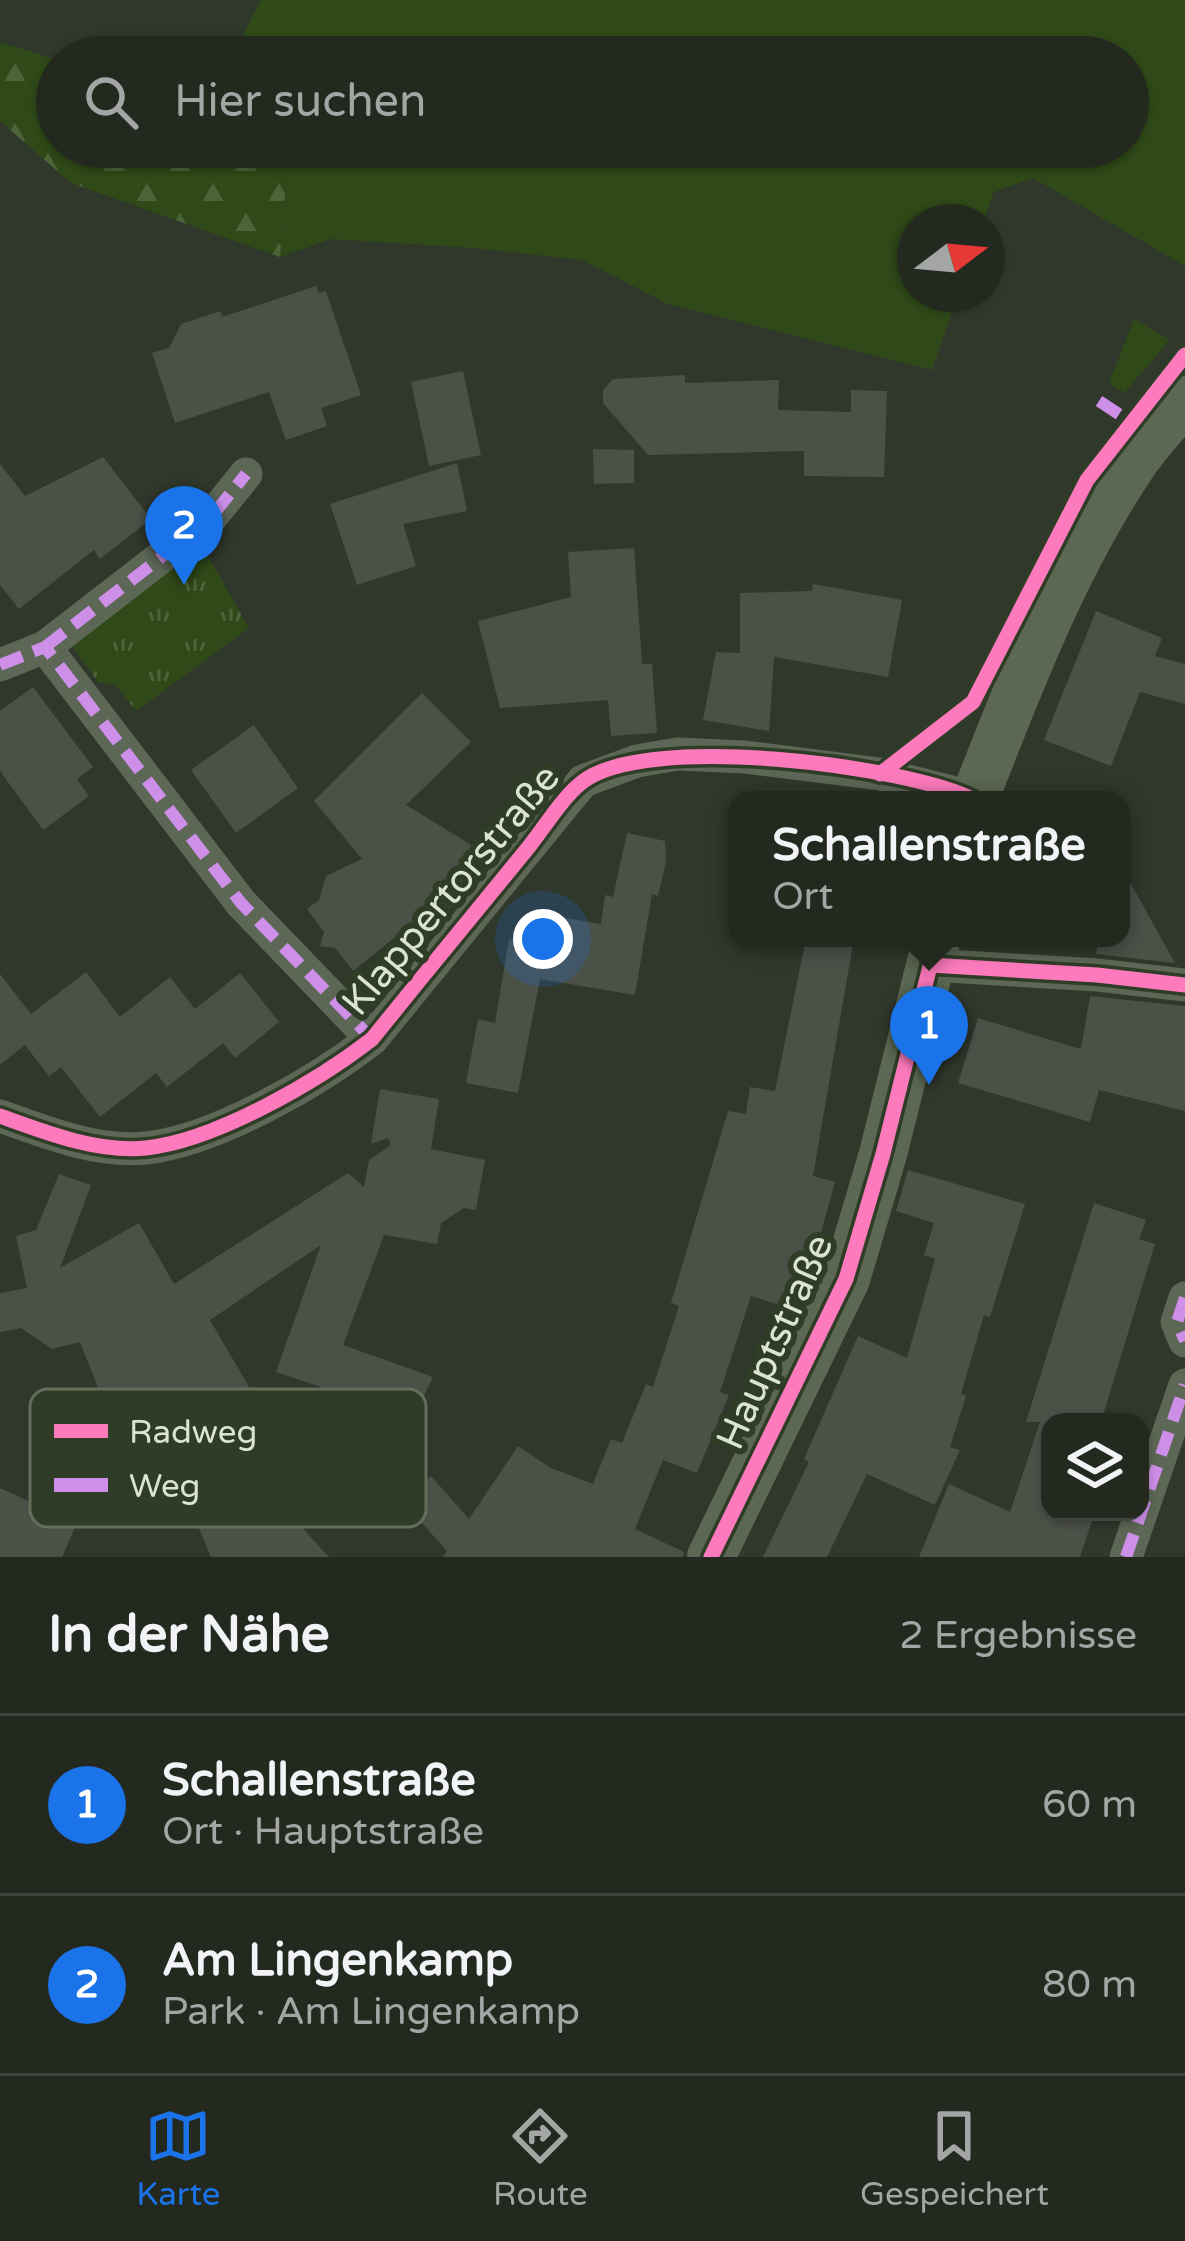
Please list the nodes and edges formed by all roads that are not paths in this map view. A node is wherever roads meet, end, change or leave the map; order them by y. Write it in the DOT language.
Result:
graph roads {
  1 [pos="1185,400"];
  2 [pos="246,474"];
  3 [pos="44,647"];
  4 [pos="0,665"];
  5 [pos="943,791"];
  6 [pos="978,791"];
  7 [pos="933,952"];
  8 [pos="1185,985"];
  9 [pos="372,1039"];
  10 [pos="0,1116"];
  11 [pos="1185,1298"];
  12 [pos="1185,1341"];
  13 [pos="1185,1385"];
  14 [pos="711,1557"];
  15 [pos="1126,1557"];
  1 -- 6 [label="street"];
  2 -- 3 [label="street"];
  3 -- 4 [label="street"];
  3 -- 9 [label="street"];
  5 -- 9 [label="street, Klappertorstraße"];
  7 -- 8 [label="street"];
  7 -- 14 [label="street, Hauptstraße"];
  9 -- 10 [label="street, Klappertorstraße"];
  11 -- 12 [label="street"];
  13 -- 15 [label="street"];
}
